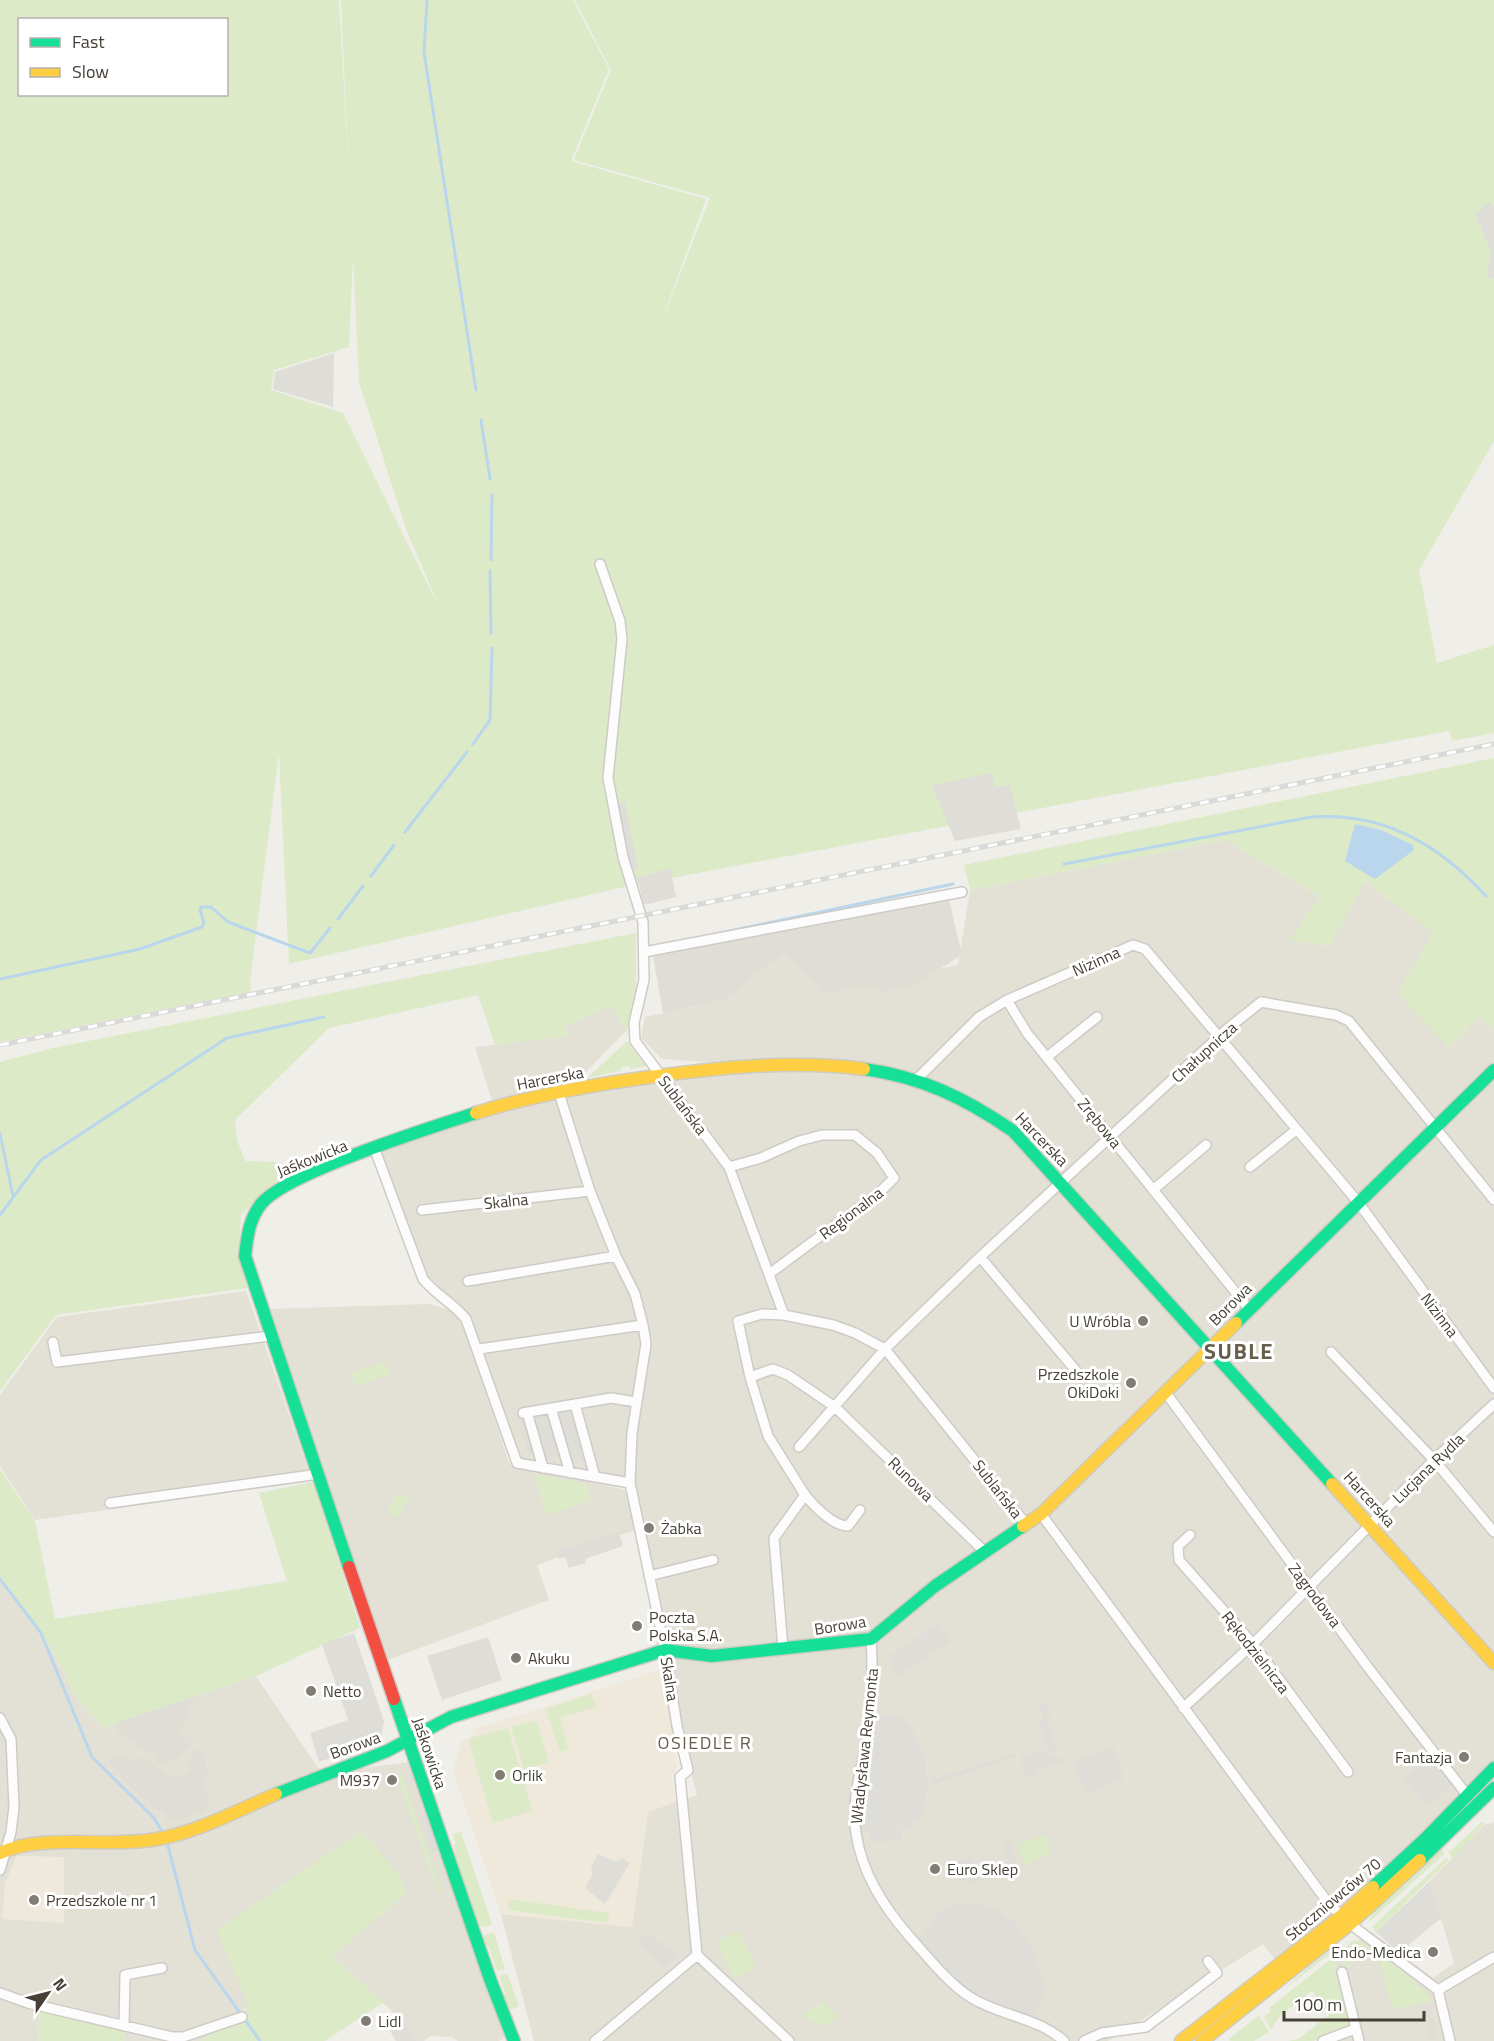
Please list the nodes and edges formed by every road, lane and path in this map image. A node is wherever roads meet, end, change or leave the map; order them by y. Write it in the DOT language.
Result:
graph roads {
  1 [pos="600,564"];
  2 [pos="962,892"];
  3 [pos="644,952"];
  4 [pos="1007,1000"];
  5 [pos="1097,1017"];
  6 [pos="1219,1039"];
  7 [pos="1047,1057"];
  8 [pos="1494,1070"];
  9 [pos="661,1075"];
  10 [pos="917,1079"];
  11 [pos="559,1093"];
  12 [pos="1435,1128"];
  13 [pos="1296,1130"];
  14 [pos="1112,1137"];
  15 [pos="1206,1145"];
  16 [pos="375,1150"];
  17 [pos="729,1167"];
  18 [pos="1250,1167"];
  19 [pos="1061,1182"];
  20 [pos="1152,1190"];
  21 [pos="590,1191"];
  22 [pos="1494,1200"];
  23 [pos="1358,1202"];
  24 [pos="422,1210"];
  25 [pos="616,1256"];
  26 [pos="980,1257"];
  27 [pos="769,1274"];
  28 [pos="468,1281"];
  29 [pos="1249,1309"];
  30 [pos="784,1314"];
  31 [pos="643,1325"];
  32 [pos="270,1336"];
  33 [pos="53,1342"];
  34 [pos="1210,1348"];
  35 [pos="479,1349"];
  36 [pos="885,1349"];
  37 [pos="1330,1352"];
  38 [pos="750,1377"];
  39 [pos="1083,1379"];
  40 [pos="1494,1388"];
  41 [pos="1166,1393"];
  42 [pos="637,1398"];
  43 [pos="575,1404"];
  44 [pos="1494,1404"];
  45 [pos="835,1407"];
  46 [pos="551,1408"];
  47 [pos="799,1447"];
  48 [pos="1434,1460"];
  49 [pos="543,1468"];
  50 [pos="570,1473"];
  51 [pos="319,1474"];
  52 [pos="596,1477"];
  53 [pos="630,1483"];
  54 [pos="805,1494"];
  55 [pos="110,1503"];
  56 [pos="860,1510"];
  57 [pos="1041,1514"];
  58 [pos="1026,1524"];
  59 [pos="1370,1524"];
  60 [pos="1494,1532"];
  61 [pos="1190,1535"];
  62 [pos="986,1552"];
  63 [pos="713,1560"];
  64 [pos="650,1576"];
  65 [pos="1309,1587"];
  66 [pos="871,1639"];
  67 [pos="1252,1644"];
  68 [pos="783,1649"];
  69 [pos="665,1650"];
  70 [pos="1494,1663"];
  71 [pos="1184,1708"];
  72 [pos="0,1719"];
  73 [pos="409,1741"];
  74 [pos="1494,1768"];
  75 [pos="1348,1772"];
  76 [pos="1494,1788"];
  77 [pos="1467,1796"];
  78 [pos="3,1851"];
  79 [pos="0,1870"];
  80 [pos="1346,1920"];
  81 [pos="697,1955"];
  82 [pos="1494,1957"];
  83 [pos="674,1961"];
  84 [pos="1208,1961"];
  85 [pos="683,1967"];
  86 [pos="162,1968"];
  87 [pos="1342,1972"];
  88 [pos="1438,1990"];
  89 [pos="0,1993"];
  90 [pos="242,2017"];
  91 [pos="124,2026"];
  92 [pos="772,2027"];
  93 [pos="1355,2029"];
  94 [pos="514,2041"];
  95 [pos="596,2041"];
  96 [pos="776,2041"];
  97 [pos="789,2041"];
  98 [pos="1064,2041"];
  99 [pos="1084,2041"];
  100 [pos="1181,2041"];
  101 [pos="1202,2041"];
  102 [pos="1323,2041"];
  103 [pos="1359,2041"];
  104 [pos="1450,2041"];
  1 -- 3 [label="street, Sublańska"];
  2 -- 3 [label="street"];
  3 -- 9 [label="street, Sublańska"];
  4 -- 6 [label="street, Nizinna"];
  4 -- 7 [label="street, Zrębowa"];
  4 -- 10 [label="street, Nizinna"];
  5 -- 7 [label="street"];
  6 -- 12 [label="street, Chałupnicza"];
  6 -- 13 [label="street, Nizinna"];
  6 -- 14 [label="street, Chałupnicza"];
  7 -- 14 [label="street, Zrębowa"];
  8 -- 12 [label="street, Borowa"];
  9 -- 10 [label="street, Harcerska"];
  9 -- 11 [label="street, Harcerska"];
  9 -- 17 [label="street, Sublańska"];
  10 -- 19 [label="street, Harcerska"];
  11 -- 16 [label="street, Harcerska"];
  11 -- 21 [label="street, Skalna"];
  12 -- 22 [label="street"];
  12 -- 23 [label="street, Borowa"];
  13 -- 18 [label="street"];
  13 -- 23 [label="street, Nizinna"];
  14 -- 19 [label="street, Chałupnicza"];
  14 -- 20 [label="street, Zrębowa"];
  15 -- 20 [label="street"];
  16 -- 32 [label="street, Jaśkowicka"];
  16 -- 35 [label="street"];
  17 -- 27 [label="street, Sublańska"];
  17 -- 27 [label="street, Regionalna"];
  19 -- 26 [label="street, Chałupnicza"];
  19 -- 34 [label="street, Harcerska"];
  20 -- 29 [label="street, Zrębowa"];
  21 -- 24 [label="street, Skalna"];
  21 -- 25 [label="street, Skalna"];
  23 -- 29 [label="street, Borowa"];
  23 -- 40 [label="street, Nizinna"];
  25 -- 28 [label="street"];
  25 -- 31 [label="street, Skalna"];
  26 -- 36 [label="street, Chałupnicza"];
  26 -- 39 [label="street"];
  27 -- 30 [label="street, Sublańska"];
  29 -- 34 [label="street, Borowa"];
  30 -- 36 [label="street, Sublańska"];
  30 -- 38 [label="street"];
  31 -- 35 [label="street"];
  31 -- 42 [label="street, Skalna"];
  32 -- 33 [label="street"];
  32 -- 51 [label="street, Jaśkowicka"];
  34 -- 41 [label="street, Borowa"];
  34 -- 59 [label="street, Harcerska"];
  35 -- 49 [label="street"];
  36 -- 45 [label="street"];
  36 -- 58 [label="street, Sublańska"];
  37 -- 48 [label="street"];
  38 -- 45 [label="street, Runowa"];
  38 -- 54 [label="street"];
  41 -- 57 [label="street, Borowa"];
  41 -- 65 [label="street, Zagrodowa"];
  42 -- 43 [label="street"];
  42 -- 53 [label="street, Skalna"];
  43 -- 46 [label="street"];
  43 -- 52 [label="street"];
  44 -- 48 [label="street, Lucjana Rydla"];
  45 -- 47 [label="street"];
  45 -- 62 [label="street, Runowa"];
  46 -- 49 [label="street"];
  46 -- 50 [label="street"];
  48 -- 59 [label="street, Lucjana Rydla"];
  48 -- 60 [label="street"];
  49 -- 50 [label="street"];
  50 -- 52 [label="street"];
  51 -- 55 [label="street"];
  51 -- 73 [label="street, Jaśkowicka"];
  52 -- 53 [label="street"];
  53 -- 64 [label="street, Skalna"];
  54 -- 56 [label="street"];
  54 -- 68 [label="street"];
  57 -- 58 [label="street, Borowa"];
  57 -- 71 [label="street, Sublańska"];
  58 -- 62 [label="street, Borowa"];
  59 -- 65 [label="street, Lucjana Rydla"];
  59 -- 70 [label="street, Harcerska"];
  61 -- 67 [label="street, Rękodzielnicza"];
  62 -- 66 [label="street, Borowa"];
  63 -- 64 [label="street"];
  64 -- 69 [label="street, Skalna"];
  65 -- 67 [label="street, Lucjana Rydla"];
  65 -- 77 [label="street, Zagrodowa"];
  66 -- 68 [label="street, Borowa"];
  66 -- 98 [label="street, Władysława Reymonta"];
  67 -- 71 [label="street, Lucjana Rydla"];
  67 -- 75 [label="street, Rękodzielnicza"];
  68 -- 69 [label="street, Borowa"];
  69 -- 73 [label="street, Borowa"];
  69 -- 81 [label="street, Skalna"];
  71 -- 80 [label="street, Sublańska"];
  72 -- 78 [label="street"];
  73 -- 78 [label="street, Borowa"];
  73 -- 94 [label="street, Jaśkowicka"];
  74 -- 77 [label="street, Stoczniowców 70"];
  76 -- 80 [label="street, Stoczniowców 70"];
  77 -- 80 [label="street, Stoczniowców 70"];
  78 -- 79 [label="street"];
  80 -- 88 [label="street, Sublańska"];
  80 -- 100 [label="street, Stoczniowców 70"];
  80 -- 101 [label="street, Stoczniowców 70"];
  81 -- 85 [label="street"];
  81 -- 92 [label="street"];
  82 -- 88 [label="street"];
  83 -- 85 [label="street"];
  84 -- 99 [label="street"];
  85 -- 95 [label="street"];
  86 -- 91 [label="street"];
  87 -- 93 [label="street"];
  88 -- 104 [label="street"];
  89 -- 91 [label="street"];
  90 -- 91 [label="street"];
  92 -- 96 [label="street"];
  92 -- 97 [label="street"];
  93 -- 102 [label="street"];
  93 -- 103 [label="street"];
}
